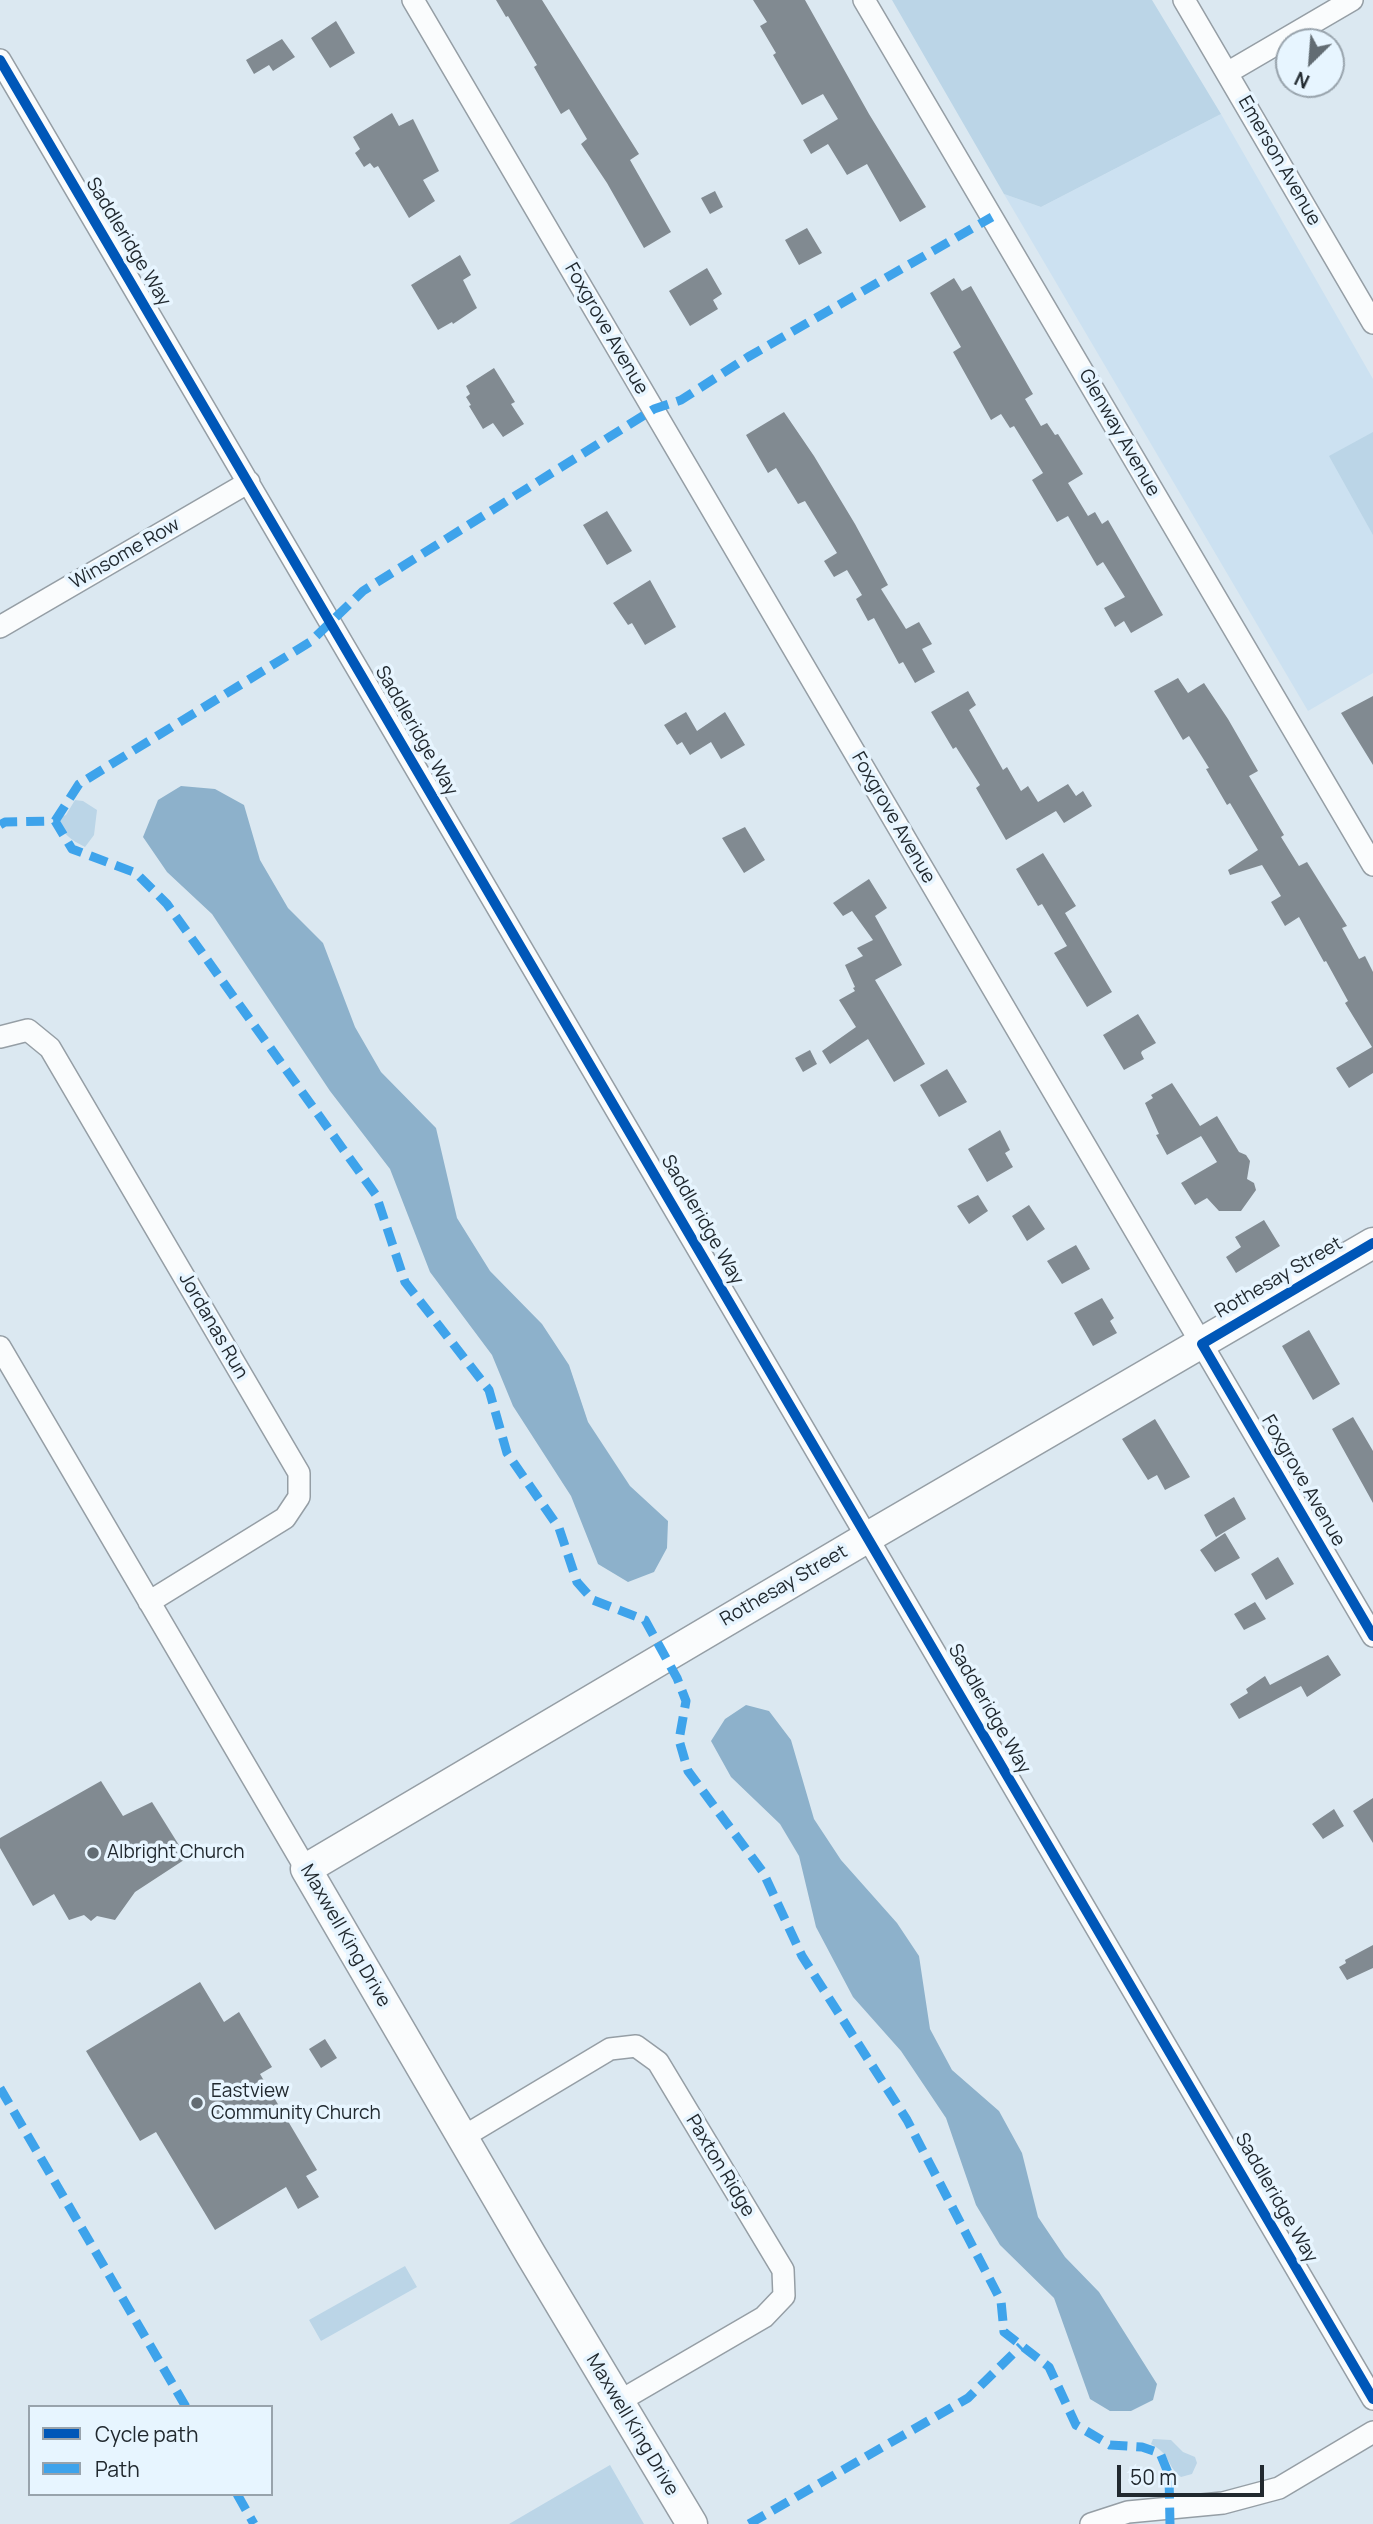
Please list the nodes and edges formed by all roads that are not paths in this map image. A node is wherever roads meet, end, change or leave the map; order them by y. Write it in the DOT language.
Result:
graph roads {
  1 [pos="414,0"];
  2 [pos="864,0"];
  3 [pos="1184,0"];
  4 [pos="1352,0"];
  5 [pos="0,60"];
  6 [pos="1227,73"];
  7 [pos="1373,323"];
  8 [pos="249,482"];
  9 [pos="0,627"];
  10 [pos="1373,865"];
  11 [pos="0,1037"];
  12 [pos="1373,1243"];
  13 [pos="1202,1344"];
  14 [pos="0,1347"];
  15 [pos="868,1537"];
  16 [pos="149,1602"];
  17 [pos="1373,1636"];
  18 [pos="306,1868"];
  19 [pos="463,2137"];
  20 [pos="1373,2399"];
  21 [pos="618,2402"];
  22 [pos="1373,2432"];
  23 [pos="692,2524"];
  24 [pos="1091,2524"];
  1 -- 13 [label="street, Foxgrove Avenue"];
  2 -- 10 [label="street, Glenway Avenue"];
  3 -- 6 [label="street, Emerson Avenue"];
  4 -- 6 [label="street"];
  5 -- 8 [label="street, Saddleridge Way"];
  6 -- 7 [label="street, Emerson Avenue"];
  8 -- 9 [label="street, Winsome Row"];
  8 -- 15 [label="street, Saddleridge Way"];
  11 -- 16 [label="street, Jordanas Run"];
  12 -- 13 [label="street, Rothesay Street"];
  13 -- 15 [label="street, Rothesay Street"];
  13 -- 17 [label="street, Foxgrove Avenue"];
  14 -- 16 [label="street, Maxwell King Drive"];
  15 -- 18 [label="street, Rothesay Street"];
  15 -- 20 [label="street, Saddleridge Way"];
  16 -- 18 [label="street, Maxwell King Drive"];
  18 -- 19 [label="street, Maxwell King Drive"];
  19 -- 21 [label="street, Maxwell King Drive"];
  19 -- 21 [label="street, Paxton Ridge"];
  21 -- 23 [label="street, Maxwell King Drive"];
  22 -- 24 [label="street"];
}
